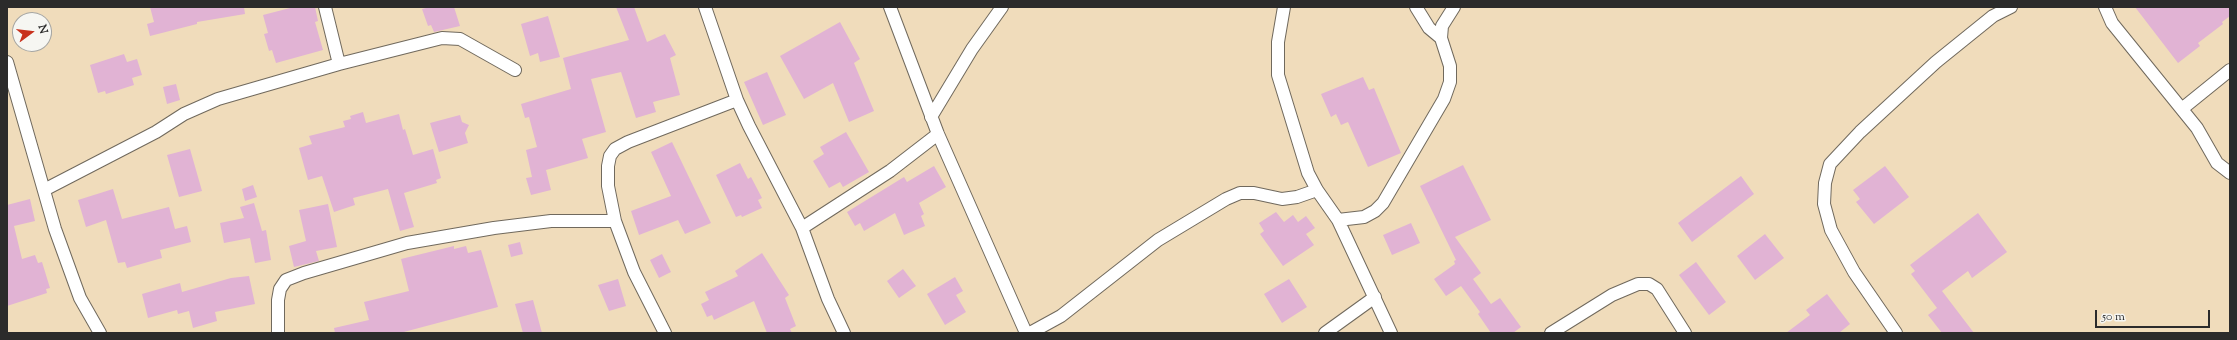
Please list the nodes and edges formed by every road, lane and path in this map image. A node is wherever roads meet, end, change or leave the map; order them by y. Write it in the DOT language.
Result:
graph roads {
  1 [pos="325,7"];
  2 [pos="705,7"];
  3 [pos="890,7"];
  4 [pos="1002,7"];
  5 [pos="1284,7"];
  6 [pos="1416,7"];
  7 [pos="1454,7"];
  8 [pos="2011,7"];
  9 [pos="2105,7"];
  10 [pos="1992,12"];
  11 [pos="1441,38"];
  12 [pos="7,62"];
  13 [pos="338,64"];
  14 [pos="515,70"];
  15 [pos="2230,70"];
  16 [pos="737,100"];
  17 [pos="2183,108"];
  18 [pos="931,117"];
  19 [pos="938,134"];
  20 [pos="2230,173"];
  21 [pos="44,190"];
  22 [pos="1316,190"];
  23 [pos="1338,220"];
  24 [pos="615,221"];
  25 [pos="802,228"];
  26 [pos="1375,297"];
  27 [pos="100,333"];
  28 [pos="278,333"];
  29 [pos="664,333"];
  30 [pos="844,333"];
  31 [pos="1026,333"];
  32 [pos="1030,333"];
  33 [pos="1325,333"];
  34 [pos="1392,333"];
  35 [pos="1551,333"];
  36 [pos="1685,333"];
  37 [pos="1896,333"];
  1 -- 13 [label="street"];
  2 -- 16 [label="street"];
  3 -- 18 [label="street"];
  4 -- 18 [label="street"];
  5 -- 22 [label="street"];
  6 -- 11 [label="street"];
  7 -- 11 [label="street"];
  8 -- 10 [label="street"];
  9 -- 17 [label="street"];
  10 -- 37 [label="street"];
  11 -- 23 [label="street"];
  12 -- 21 [label="street"];
  13 -- 14 [label="street"];
  13 -- 21 [label="street"];
  15 -- 17 [label="street"];
  16 -- 24 [label="street"];
  16 -- 25 [label="street"];
  17 -- 20 [label="street"];
  18 -- 19 [label="street"];
  19 -- 25 [label="street"];
  19 -- 31 [label="street"];
  21 -- 27 [label="street"];
  22 -- 23 [label="street"];
  22 -- 32 [label="street"];
  23 -- 26 [label="street"];
  24 -- 28 [label="street"];
  24 -- 29 [label="street"];
  25 -- 30 [label="street"];
  26 -- 33 [label="street"];
  26 -- 34 [label="street"];
  35 -- 36 [label="street"];
}
